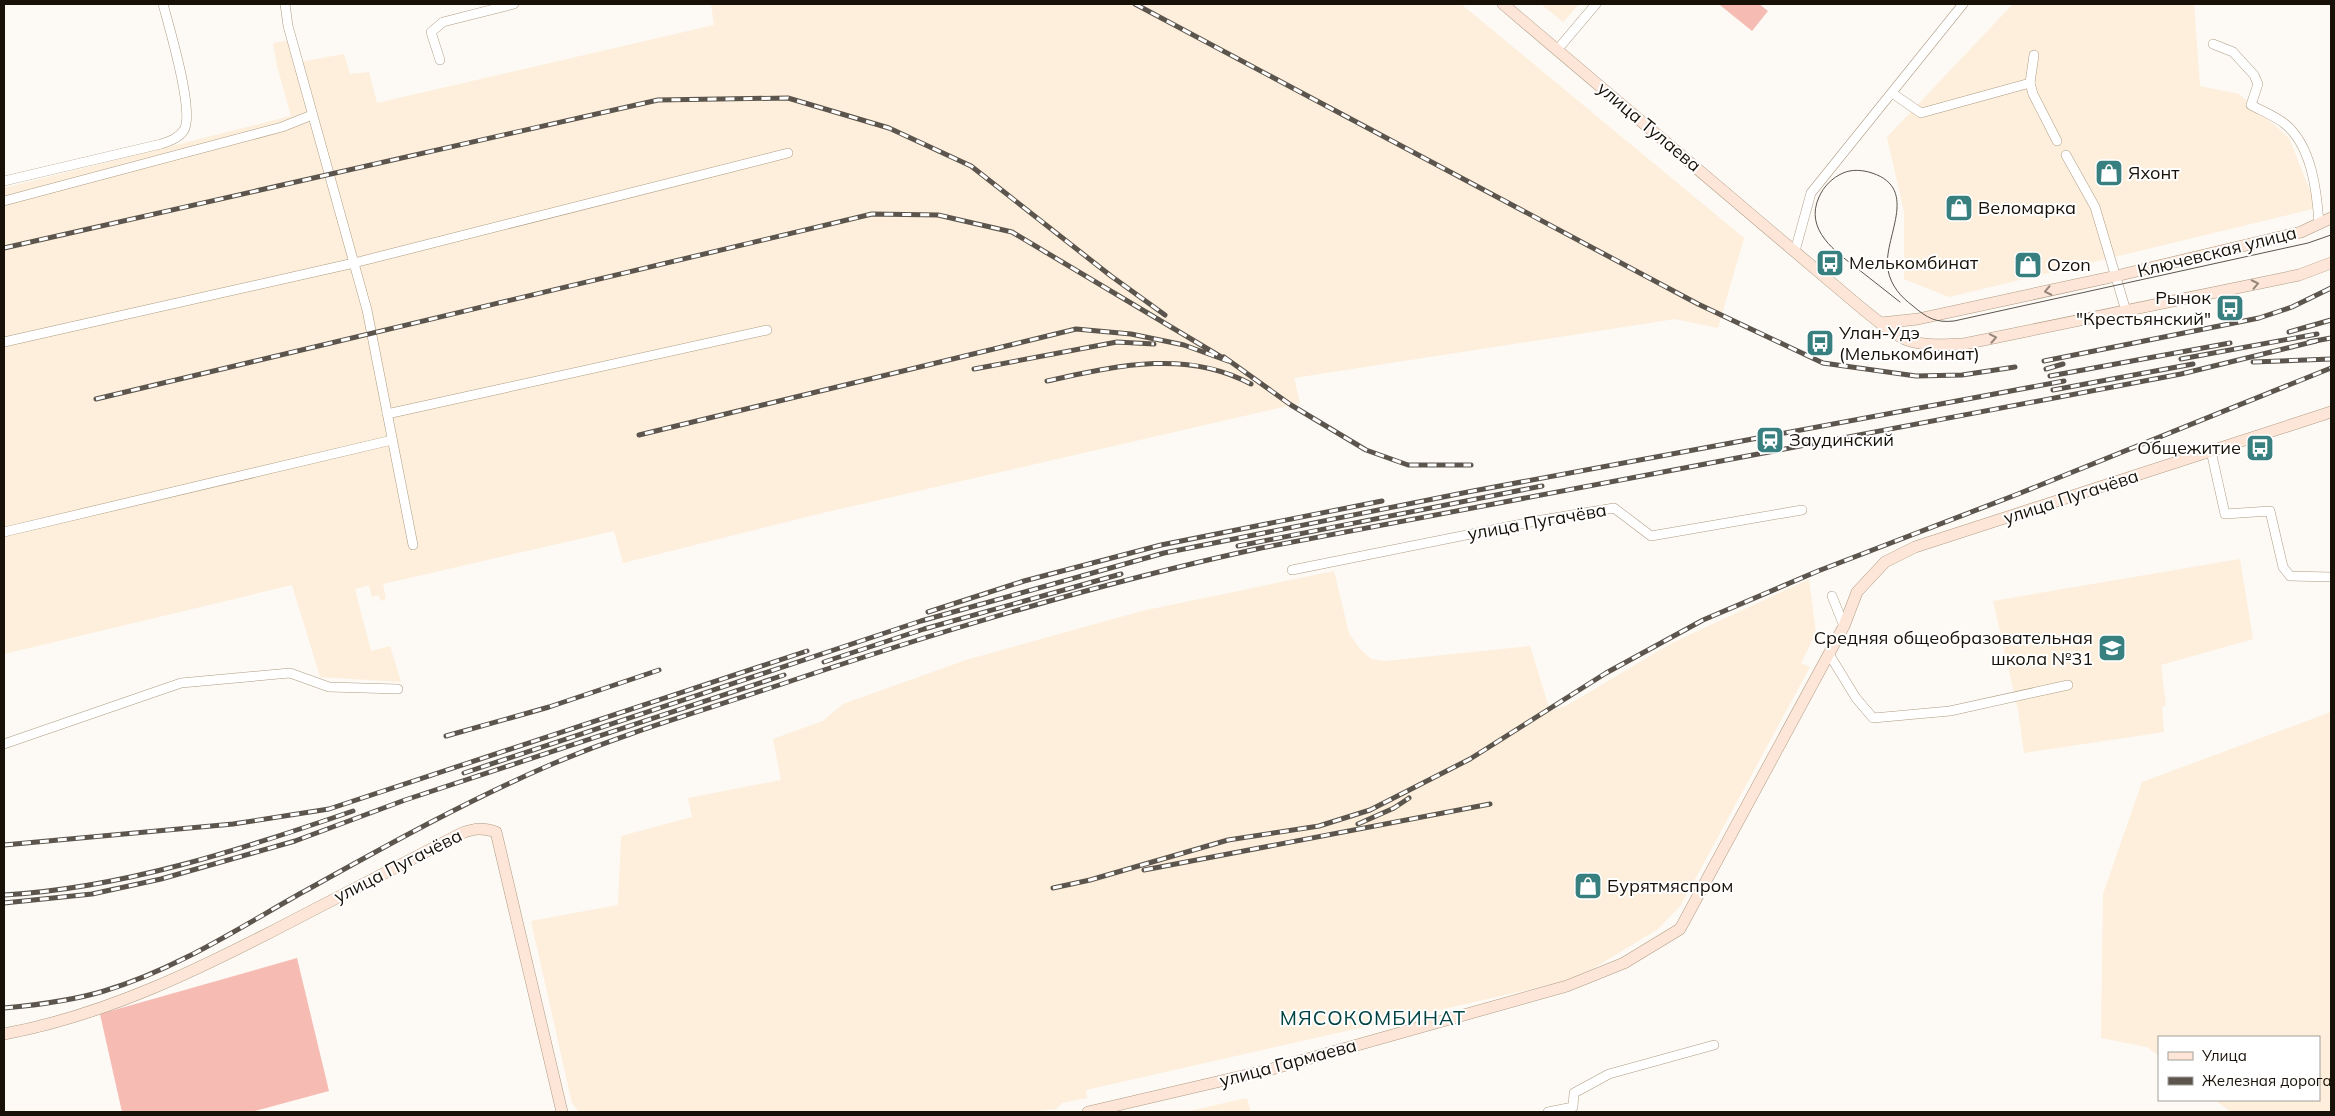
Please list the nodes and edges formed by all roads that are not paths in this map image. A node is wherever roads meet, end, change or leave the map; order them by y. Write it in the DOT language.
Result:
graph roads {
  1 [pos="163,4"];
  2 [pos="285,4"];
  3 [pos="514,4"];
  4 [pos="1503,4"];
  5 [pos="1596,4"];
  6 [pos="1963,4"];
  7 [pos="2213,44"];
  8 [pos="1557,50"];
  9 [pos="2034,55"];
  10 [pos="440,60"];
  11 [pos="2030,83"];
  12 [pos="1892,93"];
  13 [pos="312,115"];
  14 [pos="2057,141"];
  15 [pos="788,152"];
  16 [pos="2066,155"];
  17 [pos="4,181"];
  18 [pos="4,201"];
  19 [pos="2331,218"];
  20 [pos="2320,224"];
  21 [pos="1795,251"];
  22 [pos="354,263"];
  23 [pos="2331,263"];
  24 [pos="2116,276"];
  25 [pos="2126,311"];
  26 [pos="1881,323"];
  27 [pos="767,330"];
  28 [pos="4,342"];
  29 [pos="2331,412"];
  30 [pos="387,414"];
  31 [pos="392,440"];
  32 [pos="2212,451"];
  33 [pos="1802,510"];
  34 [pos="4,532"];
  35 [pos="413,545"];
  36 [pos="1292,570"];
  37 [pos="2331,577"];
  38 [pos="1832,596"];
  39 [pos="1844,626"];
  40 [pos="1829,654"];
  41 [pos="2068,685"];
  42 [pos="398,689"];
  43 [pos="4,744"];
  44 [pos="1680,929"];
  45 [pos="4,1034"];
  46 [pos="1714,1045"];
  47 [pos="562,1112"];
  48 [pos="1088,1112"];
  49 [pos="1548,1112"];
  1 -- 17 [label="street"];
  2 -- 13 [label="street"];
  3 -- 10 [label="street"];
  4 -- 8 [label="street, улица Тулаева"];
  5 -- 8 [label="street"];
  6 -- 12 [label="street"];
  7 -- 20 [label="street"];
  8 -- 21 [label="street, улица Тулаева"];
  9 -- 11 [label="street"];
  11 -- 12 [label="street"];
  11 -- 14 [label="street"];
  12 -- 21 [label="street"];
  13 -- 18 [label="street"];
  13 -- 22 [label="street"];
  15 -- 22 [label="street"];
  16 -- 24 [label="street"];
  19 -- 20 [label="street, Ключевская улица"];
  20 -- 24 [label="street, Ключевская улица"];
  21 -- 26 [label="street, улица Тулаева"];
  22 -- 28 [label="street"];
  22 -- 30 [label="street"];
  25 -- 23 [label="street, Ключевская улица, one-way"];
  24 -- 25 [label="street"];
  24 -- 26 [label="street, Ключевская улица, one-way"];
  26 -- 25 [label="street, Ключевская улица, one-way"];
  27 -- 30 [label="street"];
  29 -- 32 [label="street, улица Пугачёва"];
  30 -- 31 [label="street"];
  31 -- 34 [label="street"];
  31 -- 35 [label="street"];
  32 -- 37 [label="street"];
  32 -- 39 [label="street, улица Пугачёва"];
  33 -- 36 [label="street, улица Пугачёва"];
  38 -- 39 [label="street"];
  39 -- 40 [label="street, улица Пугачёва"];
  40 -- 41 [label="street"];
  40 -- 44 [label="street, улица Пугачёва"];
  42 -- 43 [label="street"];
  44 -- 48 [label="street, улица Гармаева"];
  45 -- 47 [label="street, улица Пугачёва"];
  46 -- 49 [label="street"];
}
